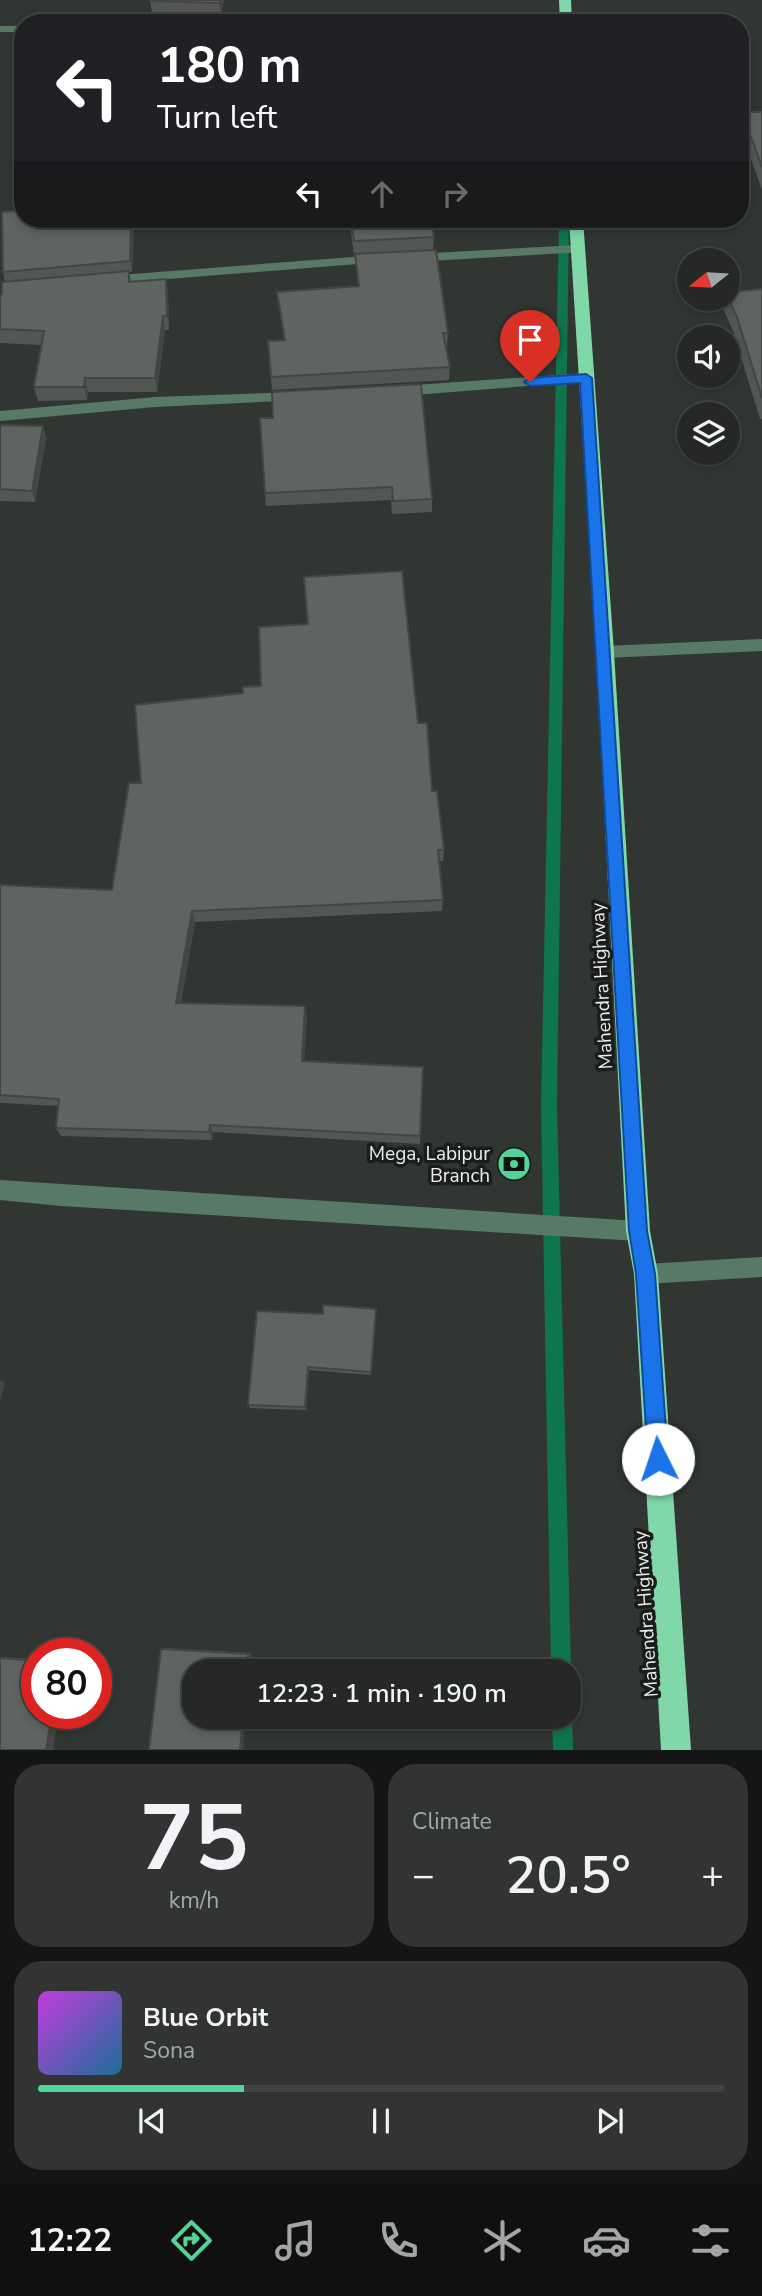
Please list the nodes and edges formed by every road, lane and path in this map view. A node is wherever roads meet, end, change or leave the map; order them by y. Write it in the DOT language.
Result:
graph roads {
  1 [pos="565,12"];
  2 [pos="507,14"];
  3 [pos="577,228"];
  4 [pos="578,249"];
  5 [pos="97,281"];
  6 [pos="586,378"];
  7 [pos="392,392"];
  8 [pos="308,397"];
  9 [pos="0,416"];
  10 [pos="762,645"];
  11 [pos="605,652"];
  12 [pos="0,1190"];
  13 [pos="638,1231"];
  14 [pos="762,1268"];
  15 [pos="646,1274"];
  16 [pos="676,1750"];
  1 -- 2 [label="street"];
  3 -- 4 [label="highway, Mahendra Highway"];
  4 -- 5 [label="street"];
  4 -- 6 [label="highway, Mahendra Highway"];
  6 -- 7 [label="street"];
  6 -- 11 [label="highway, Mahendra Highway"];
  8 -- 9 [label="street"];
  10 -- 11 [label="street"];
  11 -- 13 [label="highway, Mahendra Highway"];
  12 -- 13 [label="street"];
  13 -- 15 [label="highway, Mahendra Highway"];
  14 -- 15 [label="street"];
  15 -- 16 [label="highway, Mahendra Highway"];
}
